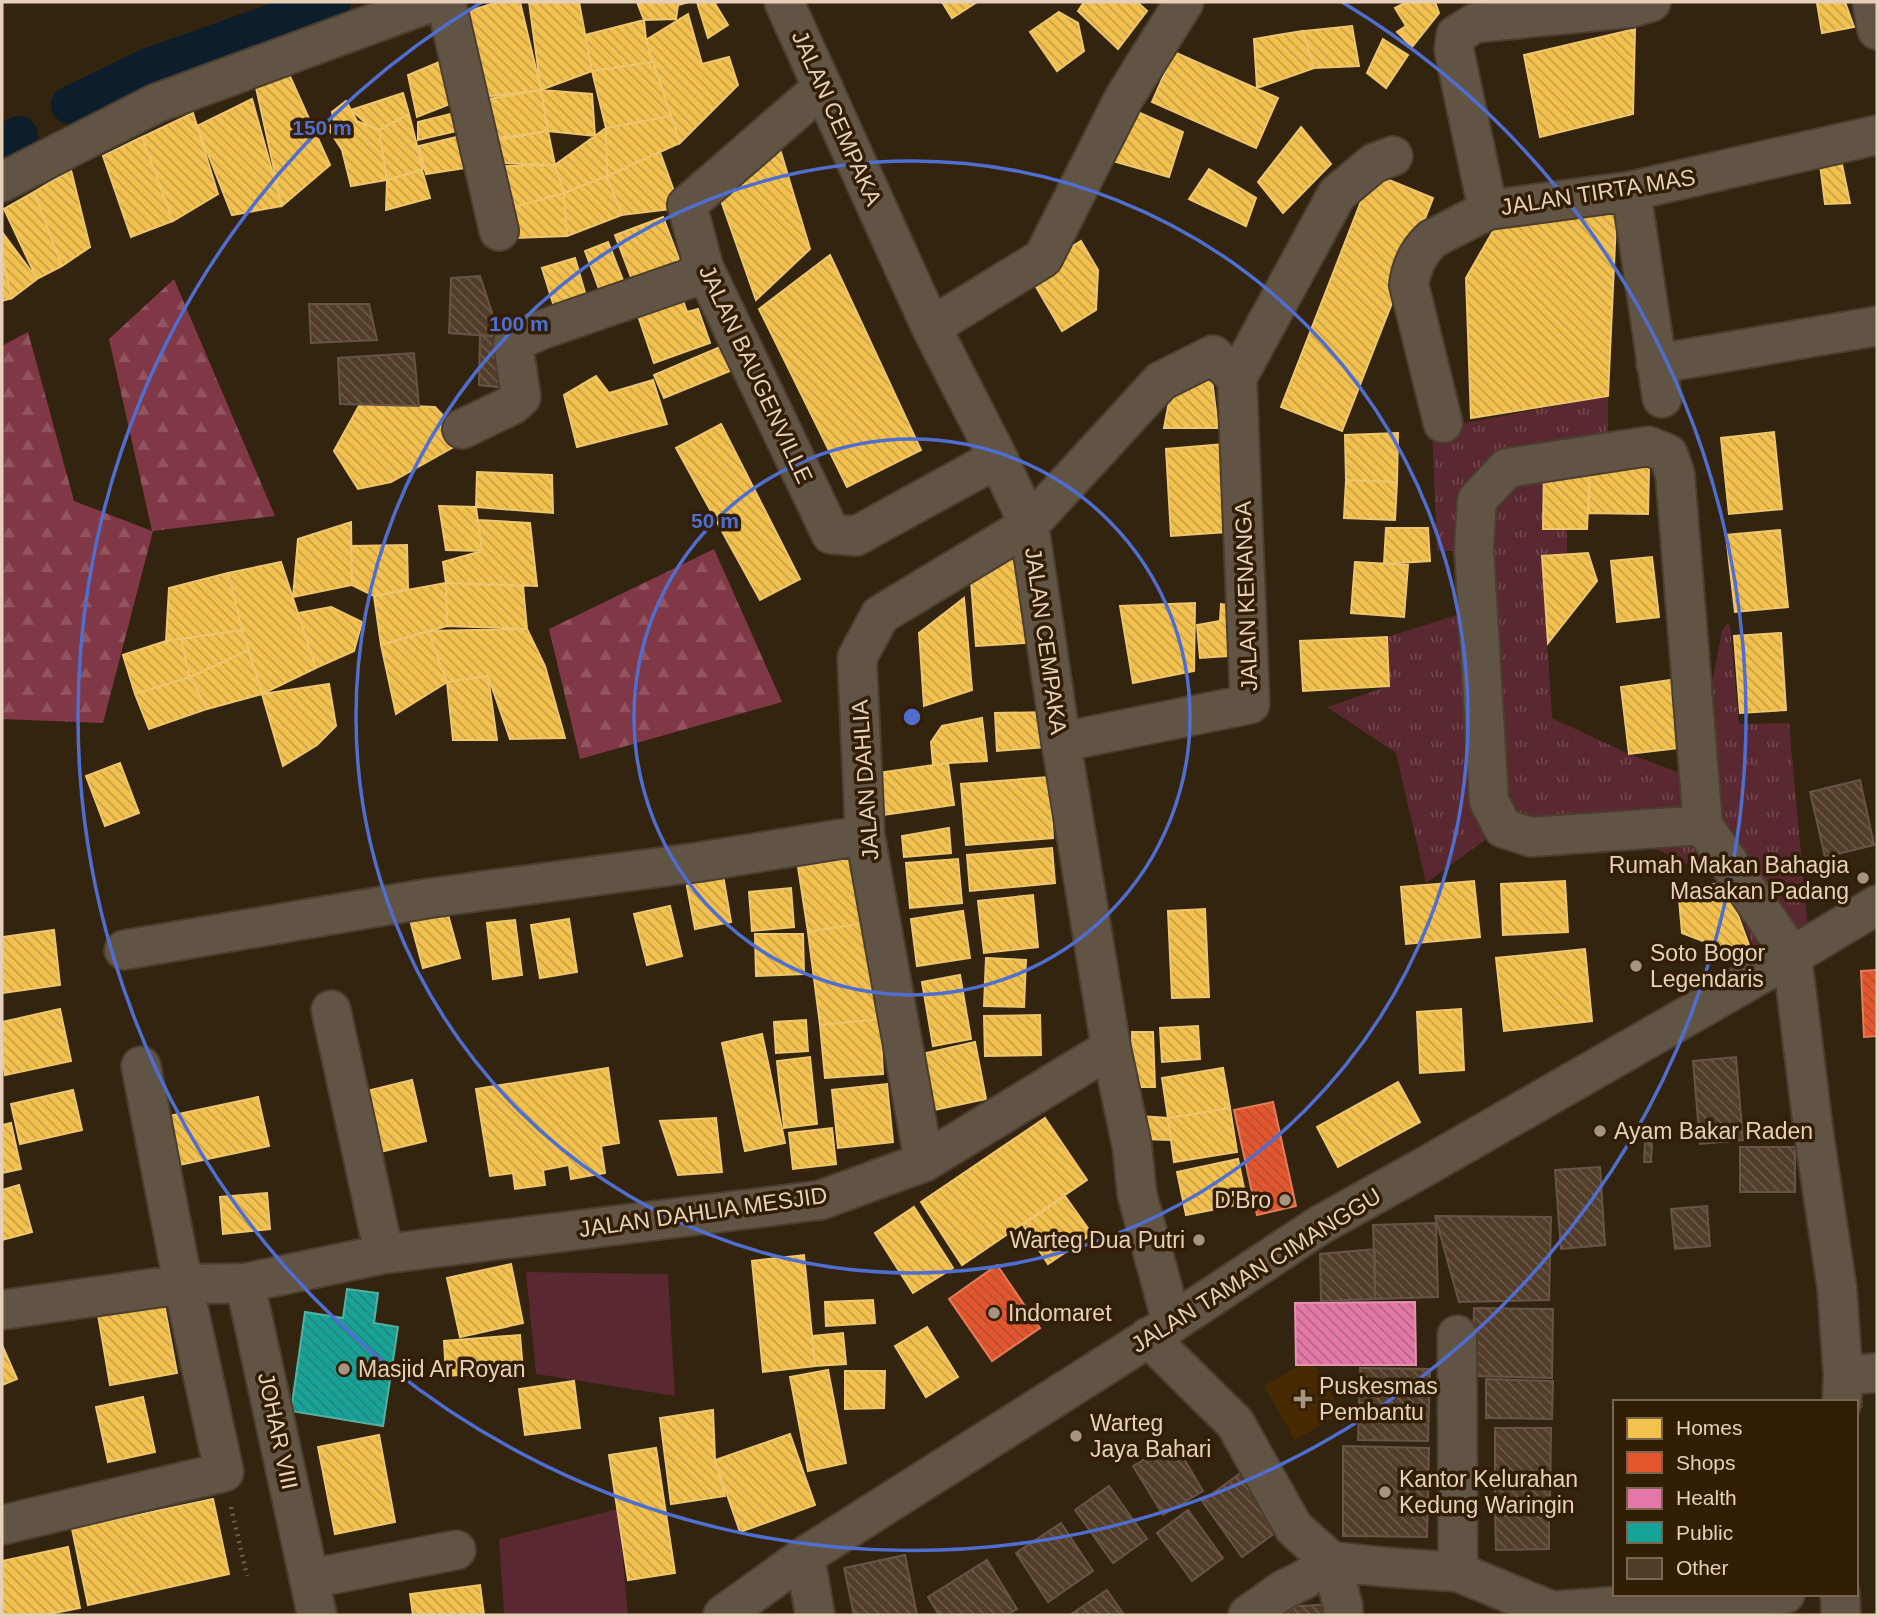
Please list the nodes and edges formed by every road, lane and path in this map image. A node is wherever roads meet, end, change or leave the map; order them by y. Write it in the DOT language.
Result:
graph roads {
  1 [pos="432,2"];
  2 [pos="446,2"];
  3 [pos="784,2"];
  4 [pos="1184,2"];
  5 [pos="1872,2"];
  6 [pos="1638,4"];
  7 [pos="1877,30"];
  8 [pos="823,87"];
  9 [pos="1877,135"];
  10 [pos="1393,156"];
  11 [pos="2,182"];
  12 [pos="1631,191"];
  13 [pos="1488,210"];
  14 [pos="499,232"];
  15 [pos="704,268"];
  16 [pos="1877,326"];
  17 [pos="931,327"];
  18 [pos="1237,379"];
  19 [pos="1443,423"];
  20 [pos="462,429"];
  21 [pos="998,458"];
  22 [pos="1029,525"];
  23 [pos="1061,742"];
  24 [pos="1703,825"];
  25 [pos="865,835"];
  26 [pos="1877,905"];
  27 [pos="124,950"];
  28 [pos="1792,956"];
  29 [pos="331,1010"];
  30 [pos="1111,1048"];
  31 [pos="141,1066"];
  32 [pos="924,1162"];
  33 [pos="384,1254"];
  34 [pos="246,1283"];
  35 [pos="183,1284"];
  36 [pos="2,1310"];
  37 [pos="1160,1330"];
  38 [pos="1457,1335"];
  39 [pos="1854,1383"];
  40 [pos="224,1472"];
  41 [pos="2,1525"];
  42 [pos="456,1549"];
  43 [pos="806,1556"];
  44 [pos="1331,1561"];
  45 [pos="1458,1572"];
  46 [pos="247,1576"];
  47 [pos="1779,1596"];
  48 [pos="1840,1596"];
  49 [pos="313,1597"];
  50 [pos="1747,1606"];
  51 [pos="1552,1613"];
  52 [pos="723,1615"];
  53 [pos="815,1615"];
  54 [pos="1248,1615"];
  55 [pos="1343,1615"];
  56 [pos="1841,1615"];
  1 -- 11 [label="street"];
  2 -- 14 [label="street"];
  3 -- 8 [label="street, JALAN CEMPAKA"];
  4 -- 17 [label="street"];
  5 -- 7 [label="street"];
  6 -- 13 [label="street"];
  8 -- 15 [label="street, JALAN BAUGENVILLE"];
  8 -- 17 [label="street, JALAN CEMPAKA"];
  9 -- 12 [label="street, JALAN TIRTA MAS"];
  10 -- 18 [label="street"];
  12 -- 13 [label="street, JALAN TIRTA MAS"];
  12 -- 16 [label="street"];
  13 -- 19 [label="street, JALAN TIRTA MAS"];
  15 -- 20 [label="street"];
  15 -- 21 [label="street, JALAN BAUGENVILLE"];
  17 -- 21 [label="street, JALAN CEMPAKA"];
  18 -- 22 [label="street"];
  18 -- 23 [label="street, JALAN KENANGA"];
  21 -- 22 [label="street, JALAN CEMPAKA"];
  22 -- 23 [label="street, JALAN CEMPAKA"];
  22 -- 25 [label="street, JALAN DAHLIA"];
  23 -- 30 [label="street, JALAN CEMPAKA"];
  24 -- 24 [label="street"];
  24 -- 28 [label="street"];
  25 -- 27 [label="street"];
  25 -- 32 [label="street, JALAN DAHLIA"];
  26 -- 28 [label="street, JALAN TAMAN CIMANGGU"];
  28 -- 37 [label="street, JALAN TAMAN CIMANGGU"];
  28 -- 39 [label="street"];
  29 -- 33 [label="street"];
  30 -- 32 [label="street, JALAN DAHLIA MESJID"];
  30 -- 37 [label="street, JALAN CEMPAKA"];
  31 -- 35 [label="street"];
  32 -- 33 [label="street, JALAN DAHLIA MESJID"];
  33 -- 34 [label="street, JALAN DAHLIA MESJID"];
  34 -- 35 [label="street, JALAN DAHLIA MESJID"];
  34 -- 49 [label="street, JOHAR VIII"];
  35 -- 36 [label="street, JALAN DAHLIA MESJID"];
  35 -- 40 [label="street"];
  37 -- 43 [label="street, JALAN TAMAN CIMANGGU"];
  37 -- 44 [label="street"];
  38 -- 45 [label="street"];
  40 -- 41 [label="street"];
  40 -- 46 [label="path"];
  42 -- 49 [label="street, JOHAR VIII"];
  43 -- 52 [label="street, JALAN TAMAN CIMANGGU"];
  43 -- 53 [label="street"];
  44 -- 45 [label="street"];
  44 -- 54 [label="street"];
  44 -- 55 [label="street"];
  45 -- 51 [label="street"];
  47 -- 50 [label="street"];
  48 -- 56 [label="street"];
  50 -- 51 [label="street"];
}
